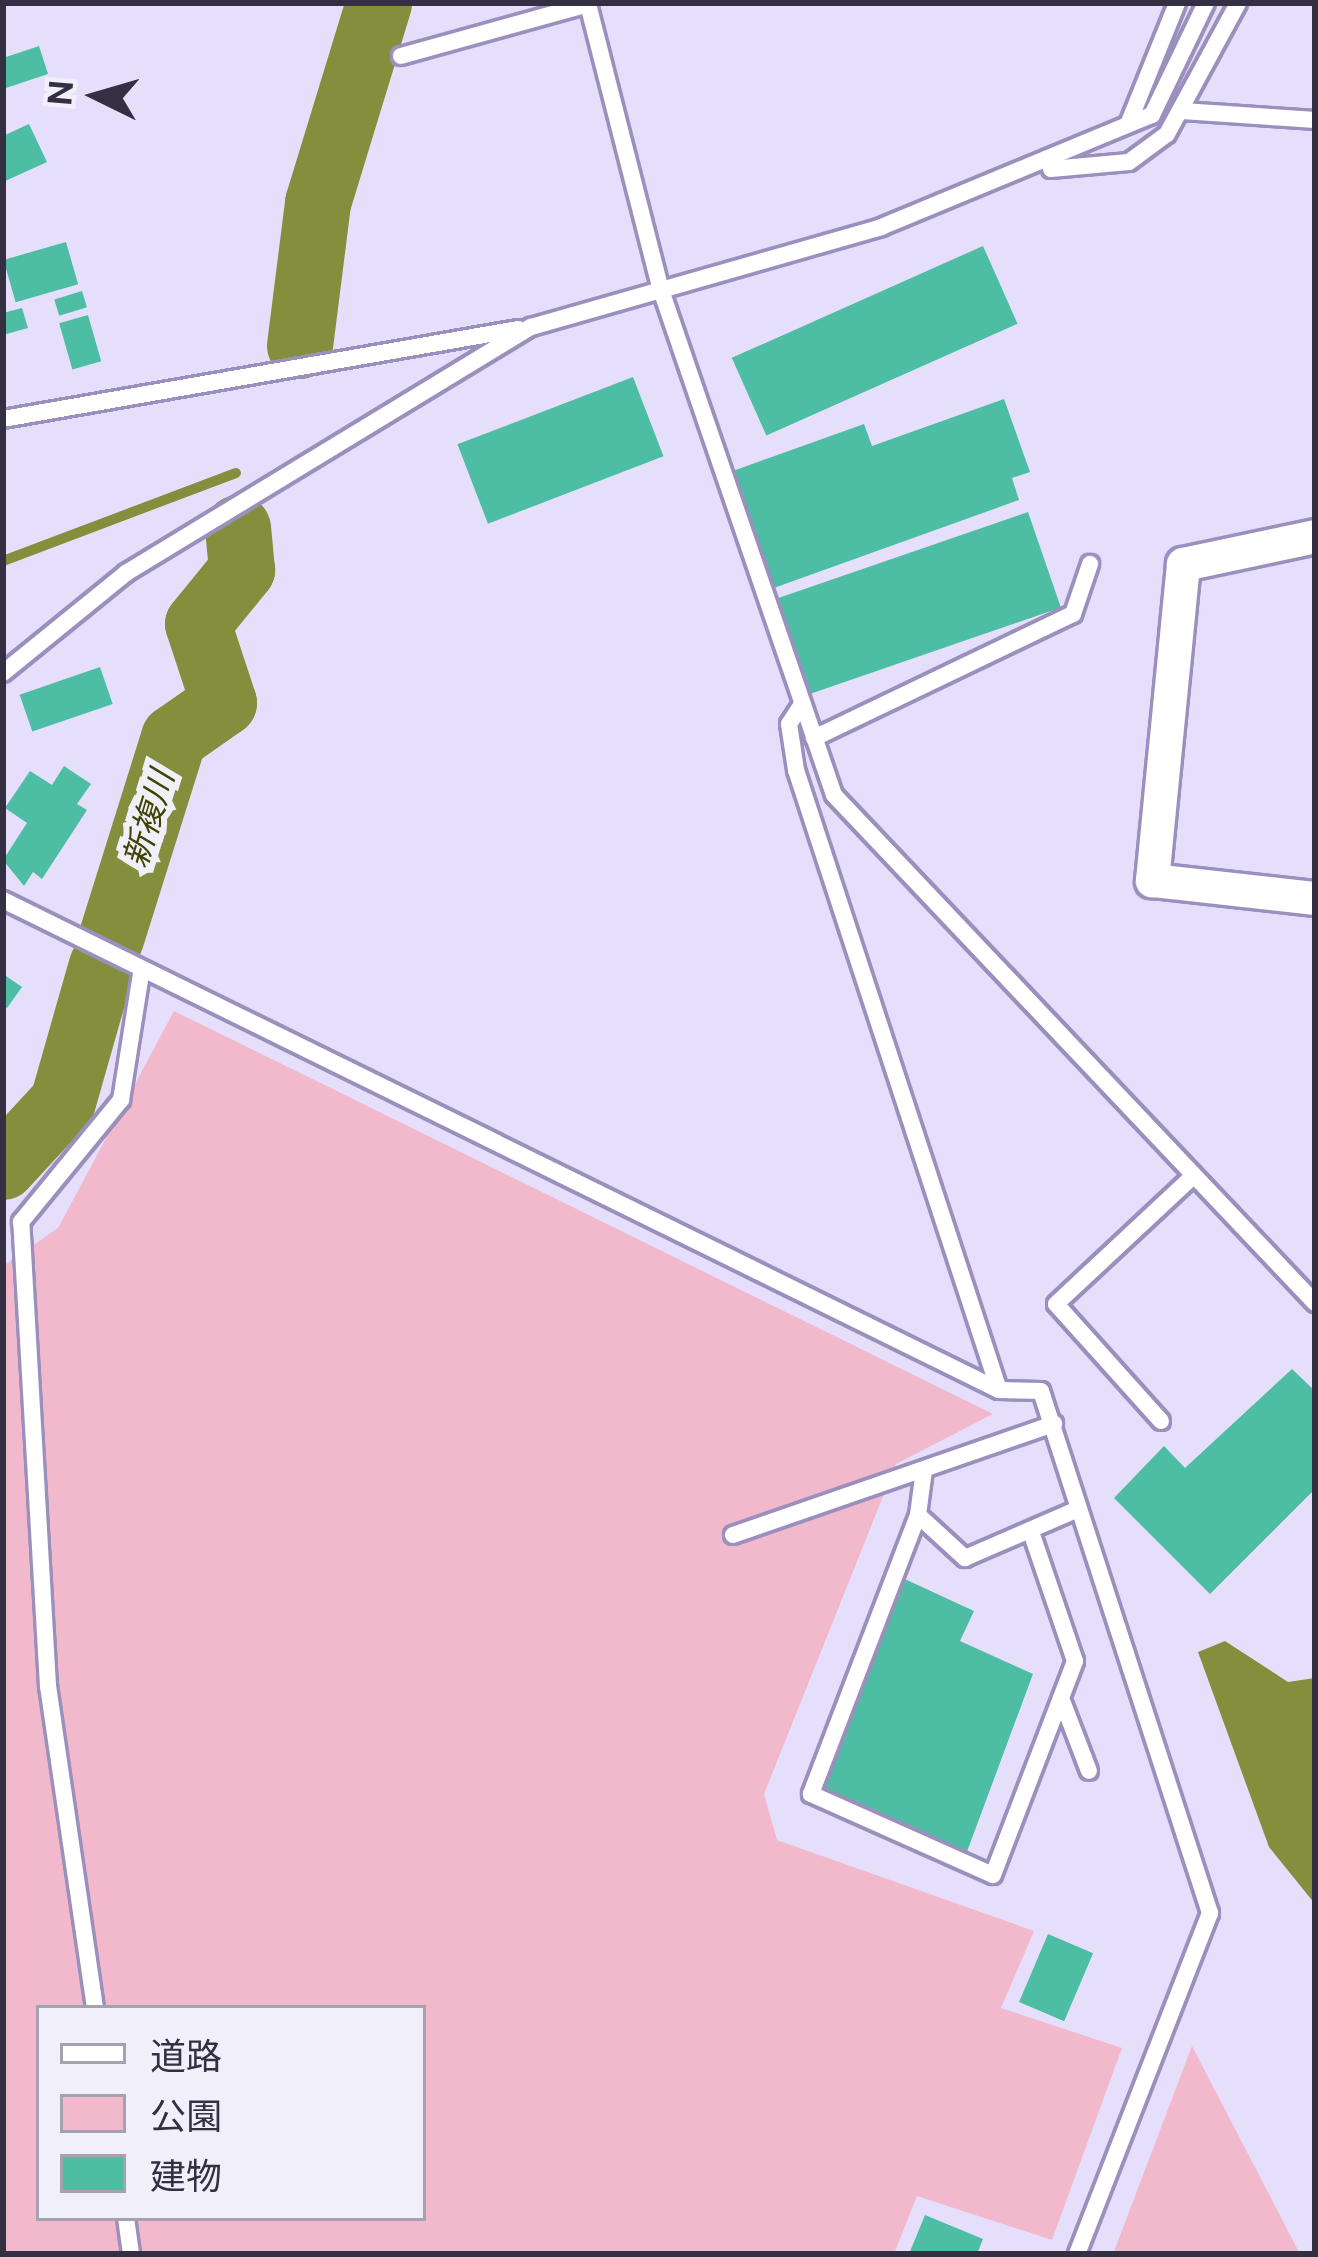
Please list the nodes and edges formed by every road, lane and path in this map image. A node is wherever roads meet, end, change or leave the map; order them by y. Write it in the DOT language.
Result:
graph roads {
  1 [pos="1177,3"];
  2 [pos="1206,3"];
  3 [pos="1238,3"];
  4 [pos="401,56"];
  5 [pos="1183,111"];
  6 [pos="1315,120"];
  7 [pos="1130,122"];
  8 [pos="1033,169"];
  9 [pos="660,287"];
  10 [pos="531,327"];
  11 [pos="3,419"];
  12 [pos="1315,536"];
  13 [pos="1090,564"];
  14 [pos="3,673"];
  15 [pos="802,704"];
  16 [pos="814,738"];
  17 [pos="1315,898"];
  18 [pos="3,900"];
  19 [pos="140,974"];
  20 [pos="1190,1179"];
  21 [pos="1315,1303"];
  22 [pos="999,1390"];
  23 [pos="1161,1421"];
  24 [pos="1054,1424"];
  25 [pos="924,1470"];
  26 [pos="1078,1509"];
  27 [pos="918,1515"];
  28 [pos="733,1535"];
  29 [pos="1032,1535"];
  30 [pos="1061,1698"];
  31 [pos="1089,1771"];
  32 [pos="95,2005"];
  33 [pos="126,2221"];
  34 [pos="131,2254"];
  35 [pos="1077,2254"];
  1 -- 7 [label="lane"];
  2 -- 7 [label="lane"];
  3 -- 5 [label="lane"];
  4 -- 9 [label="lane"];
  5 -- 6 [label="lane"];
  5 -- 8 [label="lane"];
  7 -- 8 [label="lane"];
  8 -- 9 [label="lane"];
  9 -- 10 [label="lane"];
  9 -- 15 [label="lane"];
  10 -- 11 [label="lane"];
  10 -- 14 [label="lane"];
  12 -- 17 [label="street"];
  13 -- 16 [label="lane"];
  15 -- 16 [label="lane"];
  15 -- 22 [label="lane"];
  16 -- 20 [label="lane"];
  18 -- 19 [label="lane"];
  19 -- 22 [label="lane"];
  19 -- 32 [label="lane"];
  20 -- 21 [label="lane"];
  20 -- 23 [label="lane"];
  22 -- 24 [label="lane"];
  24 -- 25 [label="lane"];
  24 -- 26 [label="lane"];
  25 -- 27 [label="lane"];
  25 -- 28 [label="lane"];
  26 -- 29 [label="lane"];
  26 -- 35 [label="lane"];
  27 -- 29 [label="lane"];
  27 -- 30 [label="lane"];
  29 -- 30 [label="lane"];
  30 -- 31 [label="lane"];
  33 -- 34 [label="lane"];
}
